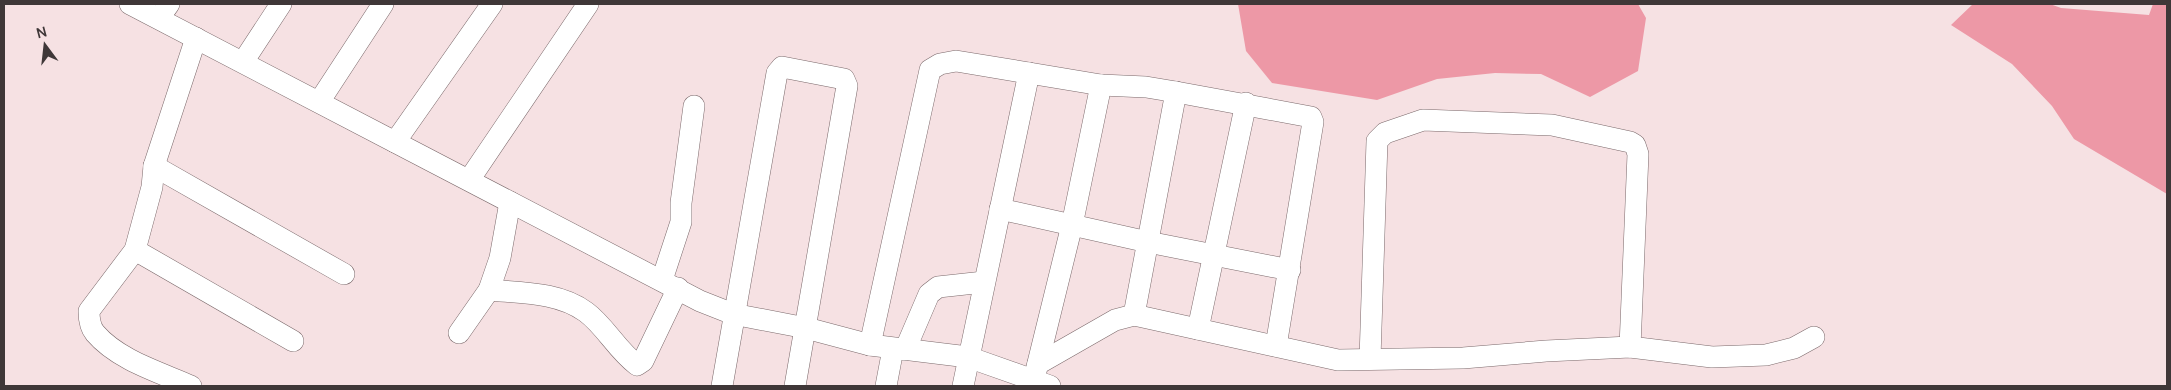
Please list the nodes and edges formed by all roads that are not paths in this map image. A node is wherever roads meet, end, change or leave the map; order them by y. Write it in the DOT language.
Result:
graph roads {
  1 [pos="130,4"];
  2 [pos="281,4"];
  3 [pos="383,4"];
  4 [pos="492,4"];
  5 [pos="588,4"];
  6 [pos="164,11"];
  7 [pos="196,38"];
  8 [pos="244,62"];
  9 [pos="1028,73"];
  10 [pos="1101,85"];
  11 [pos="1176,92"];
  12 [pos="319,102"];
  13 [pos="1246,103"];
  14 [pos="694,106"];
  15 [pos="395,142"];
  16 [pos="154,166"];
  17 [pos="469,180"];
  18 [pos="510,202"];
  19 [pos="1000,209"];
  20 [pos="1072,225"];
  21 [pos="1148,242"];
  22 [pos="135,250"];
  23 [pos="1214,254"];
  24 [pos="1290,270"];
  25 [pos="344,274"];
  26 [pos="984,282"];
  27 [pos="670,284"];
  28 [pos="489,290"];
  29 [pos="733,314"];
  30 [pos="1134,315"];
  31 [pos="806,328"];
  32 [pos="1198,329"];
  33 [pos="459,333"];
  34 [pos="1814,337"];
  35 [pos="294,341"];
  36 [pos="870,344"];
  37 [pos="1276,346"];
  38 [pos="1630,347"];
  39 [pos="899,349"];
  40 [pos="968,357"];
  41 [pos="1370,359"];
  42 [pos="1041,376"];
  43 [pos="191,386"];
  44 [pos="722,386"];
  45 [pos="795,386"];
  46 [pos="886,386"];
  47 [pos="963,386"];
  1 -- 6 [label="street"];
  2 -- 8 [label="street"];
  3 -- 12 [label="street"];
  4 -- 15 [label="street"];
  5 -- 17 [label="street"];
  6 -- 7 [label="street"];
  7 -- 8 [label="street"];
  7 -- 16 [label="street"];
  8 -- 12 [label="street"];
  9 -- 10 [label="street"];
  9 -- 19 [label="street"];
  9 -- 36 [label="street"];
  10 -- 11 [label="street"];
  10 -- 20 [label="street"];
  11 -- 13 [label="street"];
  11 -- 21 [label="street"];
  12 -- 15 [label="street"];
  13 -- 23 [label="street"];
  13 -- 24 [label="street"];
  14 -- 27 [label="street"];
  15 -- 17 [label="street"];
  16 -- 22 [label="street"];
  16 -- 25 [label="street"];
  17 -- 18 [label="street"];
  18 -- 27 [label="street"];
  18 -- 28 [label="street"];
  19 -- 20 [label="street"];
  19 -- 26 [label="street"];
  20 -- 21 [label="street"];
  20 -- 42 [label="street"];
  21 -- 23 [label="street"];
  21 -- 30 [label="street"];
  22 -- 35 [label="street"];
  22 -- 43 [label="street"];
  23 -- 24 [label="street"];
  23 -- 32 [label="street"];
  24 -- 37 [label="street"];
  26 -- 39 [label="street"];
  26 -- 40 [label="street"];
  27 -- 28 [label="street"];
  27 -- 29 [label="street"];
  28 -- 33 [label="street"];
  29 -- 31 [label="street"];
  29 -- 31 [label="street"];
  29 -- 44 [label="street"];
  30 -- 32 [label="street"];
  30 -- 42 [label="street"];
  31 -- 36 [label="street"];
  31 -- 45 [label="street"];
  32 -- 37 [label="street"];
  34 -- 38 [label="street"];
  36 -- 39 [label="street"];
  37 -- 41 [label="street"];
  38 -- 41 [label="street"];
  38 -- 41 [label="street"];
  39 -- 40 [label="street"];
  39 -- 46 [label="street"];
  40 -- 42 [label="street"];
  40 -- 47 [label="street"];
}
